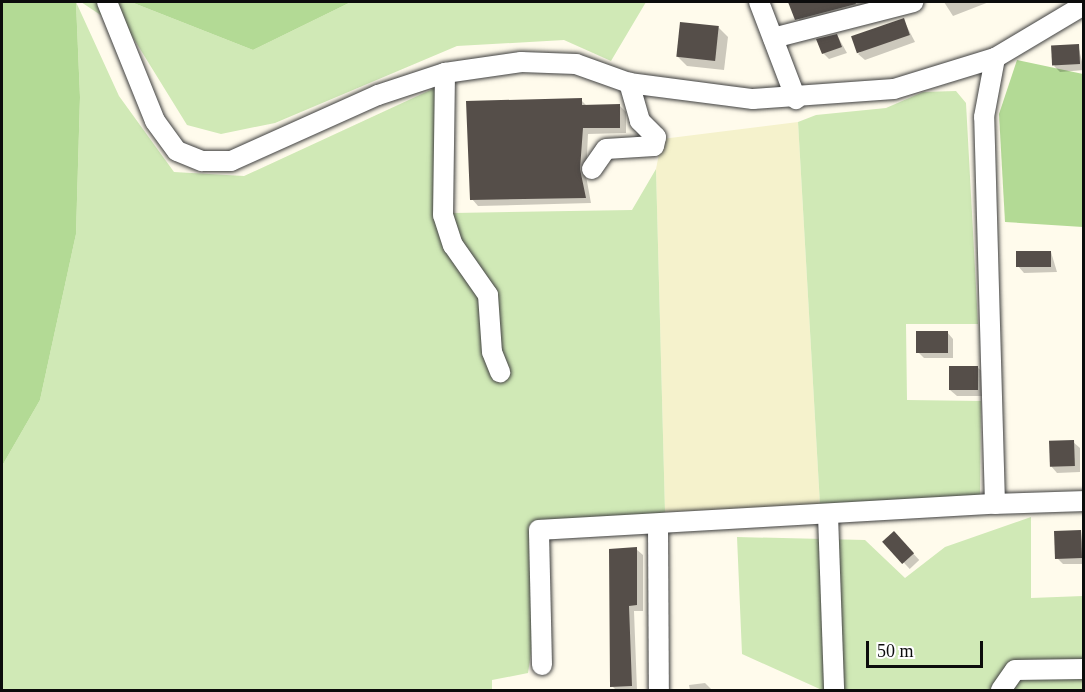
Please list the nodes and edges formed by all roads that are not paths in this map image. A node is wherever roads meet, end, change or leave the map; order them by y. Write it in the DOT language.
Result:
graph roads {
  1 [pos="107,2"];
  2 [pos="759,2"];
  3 [pos="913,2"];
  4 [pos="1083,5"];
  5 [pos="773,38"];
  6 [pos="995,58"];
  7 [pos="445,73"];
  8 [pos="629,83"];
  9 [pos="796,99"];
  10 [pos="592,169"];
  11 [pos="500,372"];
  12 [pos="1083,501"];
  13 [pos="995,504"];
  14 [pos="828,515"];
  15 [pos="658,524"];
  16 [pos="542,664"];
  17 [pos="1083,669"];
  18 [pos="659,690"];
  19 [pos="834,690"];
  20 [pos="1001,690"];
  1 -- 7 [label="street"];
  2 -- 5 [label="street"];
  3 -- 5 [label="street"];
  4 -- 6 [label="street"];
  5 -- 9 [label="street"];
  6 -- 9 [label="street"];
  6 -- 13 [label="street"];
  7 -- 8 [label="street"];
  7 -- 11 [label="street"];
  8 -- 9 [label="street"];
  8 -- 10 [label="street"];
  12 -- 13 [label="street"];
  13 -- 14 [label="street"];
  14 -- 15 [label="street"];
  14 -- 19 [label="street"];
  15 -- 16 [label="street"];
  15 -- 18 [label="street"];
  17 -- 20 [label="street"];
}
